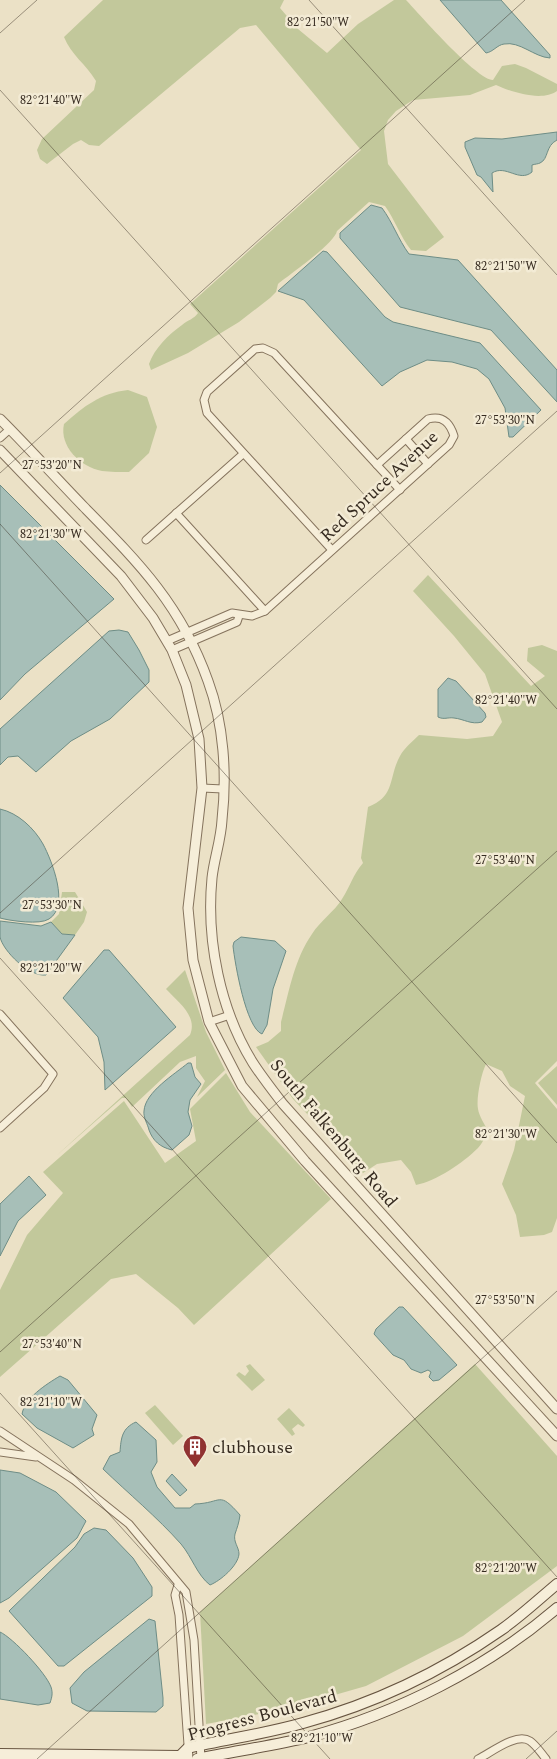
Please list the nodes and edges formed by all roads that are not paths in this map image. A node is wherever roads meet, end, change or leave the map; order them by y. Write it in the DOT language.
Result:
graph roads {
  1 [pos="0,420"];
  2 [pos="10,429"];
  3 [pos="0,438"];
  4 [pos="406,438"];
  5 [pos="0,450"];
  6 [pos="243,454"];
  7 [pos="428,464"];
  8 [pos="377,465"];
  9 [pos="400,490"];
  10 [pos="176,513"];
  11 [pos="146,540"];
  12 [pos="332,550"];
  13 [pos="265,611"];
  14 [pos="239,616"];
  15 [pos="220,618"];
  16 [pos="224,627"];
  17 [pos="187,632"];
  18 [pos="192,641"];
  19 [pos="169,645"];
  20 [pos="202,788"];
  21 [pos="224,789"];
  22 [pos="0,1014"];
  23 [pos="230,1015"];
  24 [pos="209,1022"];
  25 [pos="0,1128"];
  26 [pos="557,1409"];
  27 [pos="0,1431"];
  28 [pos="557,1436"];
  29 [pos="0,1452"];
  30 [pos="39,1457"];
  31 [pos="557,1584"];
  32 [pos="178,1585"];
  33 [pos="557,1608"];
  34 [pos="201,1745"];
  35 [pos="0,1754"];
  36 [pos="186,1756"];
  37 [pos="199,1759"];
  38 [pos="478,1759"];
  39 [pos="546,1759"];
  1 -- 2 [label="street, South Falkenburg Road"];
  2 -- 3 [label="street"];
  2 -- 17 [label="street, South Falkenburg Road"];
  4 -- 7 [label="street"];
  4 -- 7 [label="street, Red Spruce Avenue"];
  4 -- 8 [label="street, Red Spruce Avenue"];
  5 -- 19 [label="street, South Falkenburg Road"];
  6 -- 8 [label="street"];
  6 -- 10 [label="street"];
  6 -- 12 [label="street"];
  7 -- 9 [label="street, Red Spruce Avenue"];
  8 -- 9 [label="street"];
  9 -- 12 [label="street, Red Spruce Avenue"];
  10 -- 11 [label="street"];
  10 -- 13 [label="street"];
  12 -- 13 [label="street, Red Spruce Avenue"];
  13 -- 14 [label="street"];
  14 -- 15 [label="street"];
  14 -- 16 [label="street"];
  15 -- 16 [label="street"];
  15 -- 17 [label="street"];
  16 -- 18 [label="street"];
  17 -- 18 [label="street, South Falkenburg Road"];
  17 -- 19 [label="street"];
  18 -- 19 [label="street"];
  18 -- 21 [label="street, South Falkenburg Road"];
  19 -- 20 [label="street, South Falkenburg Road"];
  20 -- 21 [label="street"];
  20 -- 24 [label="street, South Falkenburg Road"];
  21 -- 23 [label="street, South Falkenburg Road"];
  22 -- 25 [label="street"];
  23 -- 24 [label="street"];
  23 -- 26 [label="street, South Falkenburg Road"];
  24 -- 28 [label="street, South Falkenburg Road"];
  27 -- 30 [label="street"];
  29 -- 30 [label="street"];
  30 -- 32 [label="street"];
  31 -- 34 [label="main road, Progress Boulevard"];
  32 -- 34 [label="street"];
  32 -- 36 [label="street"];
  33 -- 37 [label="main road, Progress Boulevard"];
  34 -- 36 [label="main road, Progress Boulevard"];
  34 -- 37 [label="street"];
  35 -- 36 [label="main road, Progress Boulevard"];
  38 -- 39 [label="street"];
}
